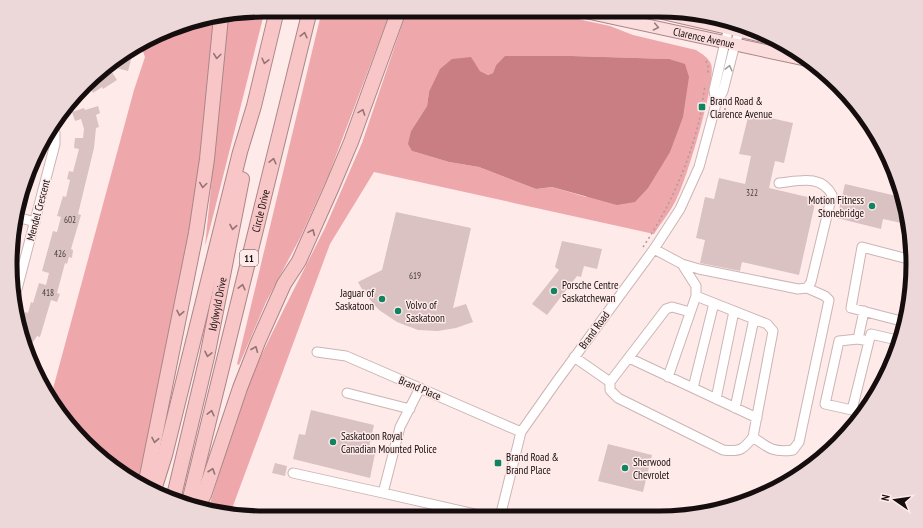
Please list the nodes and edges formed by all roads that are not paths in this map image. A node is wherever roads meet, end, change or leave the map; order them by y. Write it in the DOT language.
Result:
graph roads {
  1 [pos="276,17"];
  2 [pos="308,17"];
  3 [pos="396,17"];
  4 [pos="609,17"];
  5 [pos="220,21"];
  6 [pos="734,29"];
  7 [pos="730,43"];
  8 [pos="793,57"];
  9 [pos="254,106"];
  10 [pos="55,133"];
  11 [pos="779,183"];
  12 [pos="22,218"];
  13 [pos="35,222"];
  14 [pos="654,249"];
  15 [pos="906,258"];
  16 [pos="682,264"];
  17 [pos="18,284"];
  18 [pos="807,288"];
  19 [pos="696,296"];
  20 [pos="714,303"];
  21 [pos="734,311"];
  22 [pos="864,311"];
  23 [pos="690,312"];
  24 [pos="754,319"];
  25 [pos="899,320"];
  26 [pos="858,339"];
  27 [pos="894,339"];
  28 [pos="869,341"];
  29 [pos="317,352"];
  30 [pos="574,357"];
  31 [pos="629,358"];
  32 [pos="668,376"];
  33 [pos="610,382"];
  34 [pos="420,388"];
  35 [pos="693,388"];
  36 [pos="347,393"];
  37 [pos="716,399"];
  38 [pos="735,408"];
  39 [pos="410,409"];
  40 [pos="852,410"];
  41 [pos="857,411"];
  42 [pos="757,418"];
  43 [pos="522,432"];
  44 [pos="753,437"];
  45 [pos="293,473"];
  46 [pos="147,482"];
  47 [pos="155,486"];
  48 [pos="383,493"];
  49 [pos="174,494"];
  50 [pos="190,500"];
  51 [pos="200,503"];
  52 [pos="462,511"];
  53 [pos="502,511"];
  1 -- 9 [label="highway, 11, one-way"];
  50 -- 2 [label="highway, Circle Drive / 11, one-way"];
  51 -- 3 [label="highway, one-way"];
  4 -- 7 [label="main road, Clarence Avenue, one-way"];
  5 -- 46 [label="highway, one-way"];
  6 -- 7 [label="street, Brand Road"];
  7 -- 8 [label="main road, Clarence Avenue"];
  7 -- 14 [label="street, Brand Road"];
  9 -- 47 [label="highway, 11"];
  9 -- 49 [label="highway, Idylwyld Drive / 11, one-way"];
  10 -- 13 [label="street, Mendel Crescent"];
  11 -- 18 [label="street"];
  12 -- 13 [label="street"];
  13 -- 17 [label="street, Mendel Crescent"];
  14 -- 16 [label="street"];
  14 -- 30 [label="street, Brand Road"];
  15 -- 22 [label="street"];
  16 -- 18 [label="street"];
  16 -- 19 [label="street"];
  18 -- 44 [label="street"];
  19 -- 20 [label="street"];
  19 -- 23 [label="street"];
  20 -- 21 [label="street"];
  20 -- 35 [label="street"];
  21 -- 24 [label="street"];
  21 -- 37 [label="street"];
  22 -- 25 [label="street"];
  22 -- 26 [label="street"];
  23 -- 31 [label="street"];
  23 -- 32 [label="street"];
  24 -- 38 [label="street"];
  24 -- 42 [label="street"];
  26 -- 28 [label="street"];
  26 -- 40 [label="street"];
  27 -- 28 [label="street"];
  28 -- 40 [label="street"];
  29 -- 34 [label="street, Brand Place"];
  30 -- 33 [label="street"];
  30 -- 43 [label="street, Brand Road"];
  31 -- 32 [label="street"];
  31 -- 33 [label="street"];
  32 -- 35 [label="street"];
  33 -- 44 [label="street"];
  34 -- 39 [label="street"];
  34 -- 43 [label="street, Brand Place"];
  35 -- 37 [label="street"];
  36 -- 39 [label="street"];
  37 -- 38 [label="street"];
  38 -- 42 [label="street"];
  39 -- 48 [label="street"];
  40 -- 41 [label="street"];
  42 -- 44 [label="street"];
  43 -- 53 [label="street, Brand Road"];
  45 -- 48 [label="street"];
  48 -- 52 [label="street"];
}
